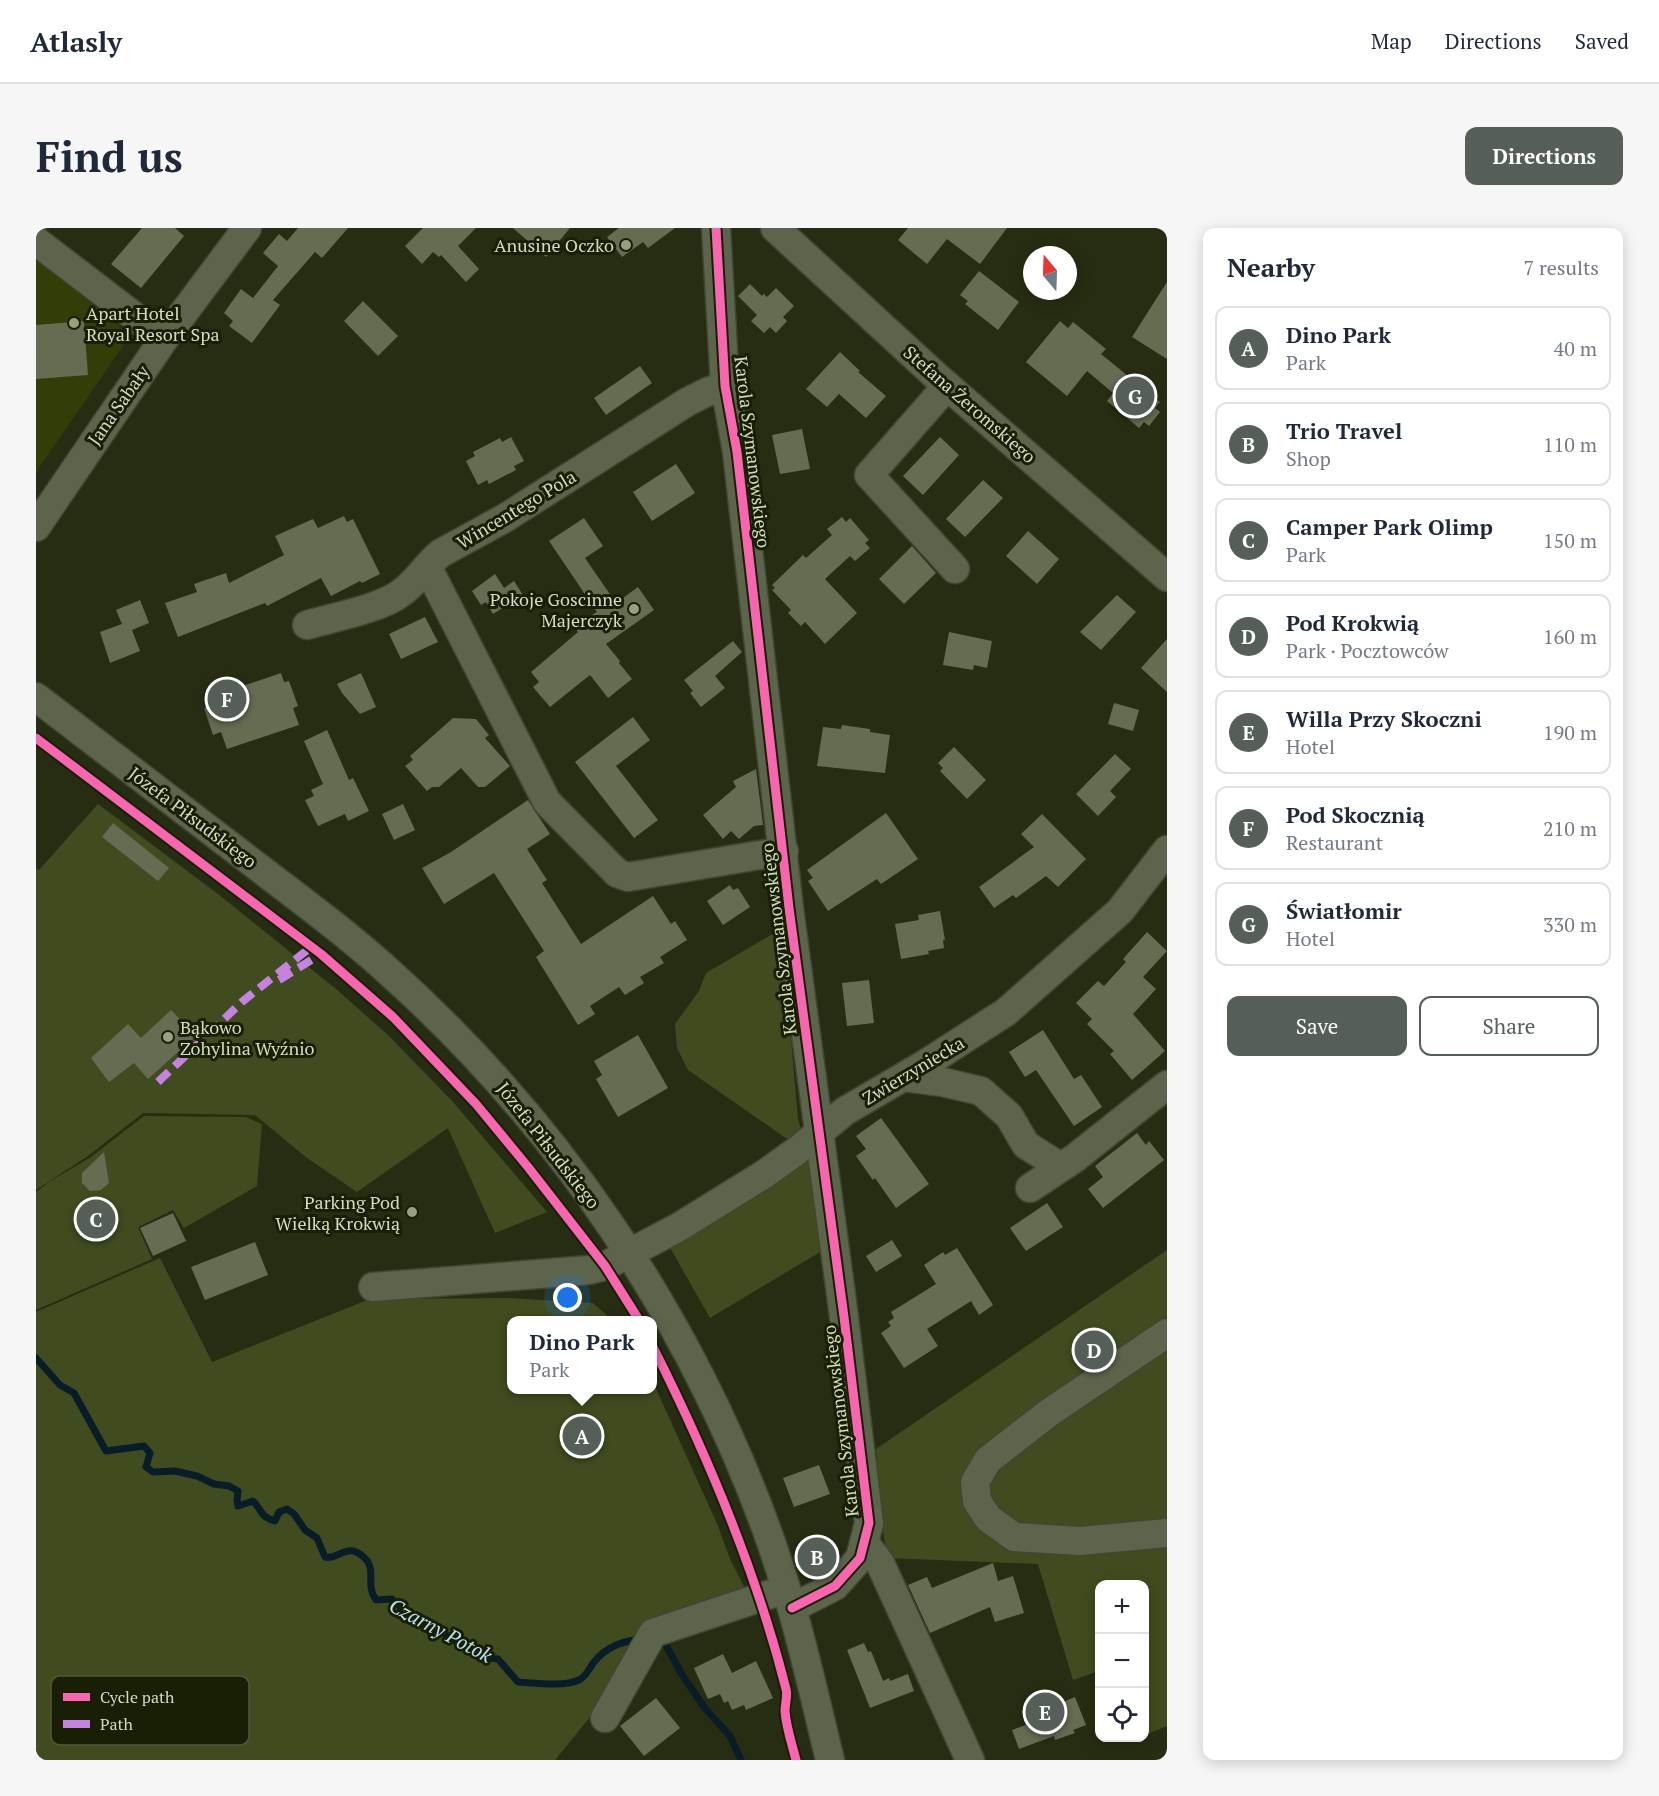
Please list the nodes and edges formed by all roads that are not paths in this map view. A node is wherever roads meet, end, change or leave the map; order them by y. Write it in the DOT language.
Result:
graph roads {
  1 [pos="246,228"];
  2 [pos="716,228"];
  3 [pos="775,228"];
  4 [pos="36,241"];
  5 [pos="164,339"];
  6 [pos="725,386"];
  7 [pos="947,386"];
  8 [pos="36,527"];
  9 [pos="426,568"];
  10 [pos="955,569"];
  11 [pos="1167,577"];
  12 [pos="307,625"];
  13 [pos="36,697"];
  14 [pos="1167,850"];
  15 [pos="784,851"];
  16 [pos="903,1077"];
  17 [pos="1167,1085"];
  18 [pos="819,1131"];
  19 [pos="1061,1167"];
  20 [pos="1030,1188"];
  21 [pos="629,1252"];
  22 [pos="373,1287"];
  23 [pos="1167,1333"];
  24 [pos="1167,1533"];
  25 [pos="864,1542"];
  26 [pos="789,1599"];
  27 [pos="605,1718"];
  28 [pos="830,1760"];
  29 [pos="970,1760"];
  1 -- 5 [label="street, Jana Sabały"];
  2 -- 6 [label="street, Karola Szymanowskiego"];
  3 -- 7 [label="street, Stefana Żeromskiego"];
  4 -- 5 [label="street"];
  5 -- 8 [label="street, Jana Sabały"];
  6 -- 9 [label="street, Wincentego Pola"];
  6 -- 15 [label="street, Karola Szymanowskiego"];
  7 -- 10 [label="street"];
  7 -- 11 [label="street, Stefana Żeromskiego"];
  9 -- 12 [label="street, Wincentego Pola"];
  9 -- 15 [label="street"];
  13 -- 21 [label="street, Józefa Piłsudskiego"];
  14 -- 16 [label="street, Zwierzyniecka"];
  15 -- 18 [label="street, Karola Szymanowskiego"];
  16 -- 18 [label="street, Zwierzyniecka"];
  16 -- 19 [label="street"];
  17 -- 19 [label="street"];
  18 -- 21 [label="street, Zwierzyniecka"];
  18 -- 25 [label="street, Karola Szymanowskiego"];
  19 -- 20 [label="street"];
  21 -- 22 [label="street, Zwierzyniecka"];
  21 -- 26 [label="street, Józefa Piłsudskiego"];
  23 -- 24 [label="street"];
  25 -- 26 [label="street, Karola Szymanowskiego"];
  25 -- 29 [label="street"];
  26 -- 27 [label="street, Karola Szymanowskiego"];
  26 -- 28 [label="street, Józefa Piłsudskiego"];
}
